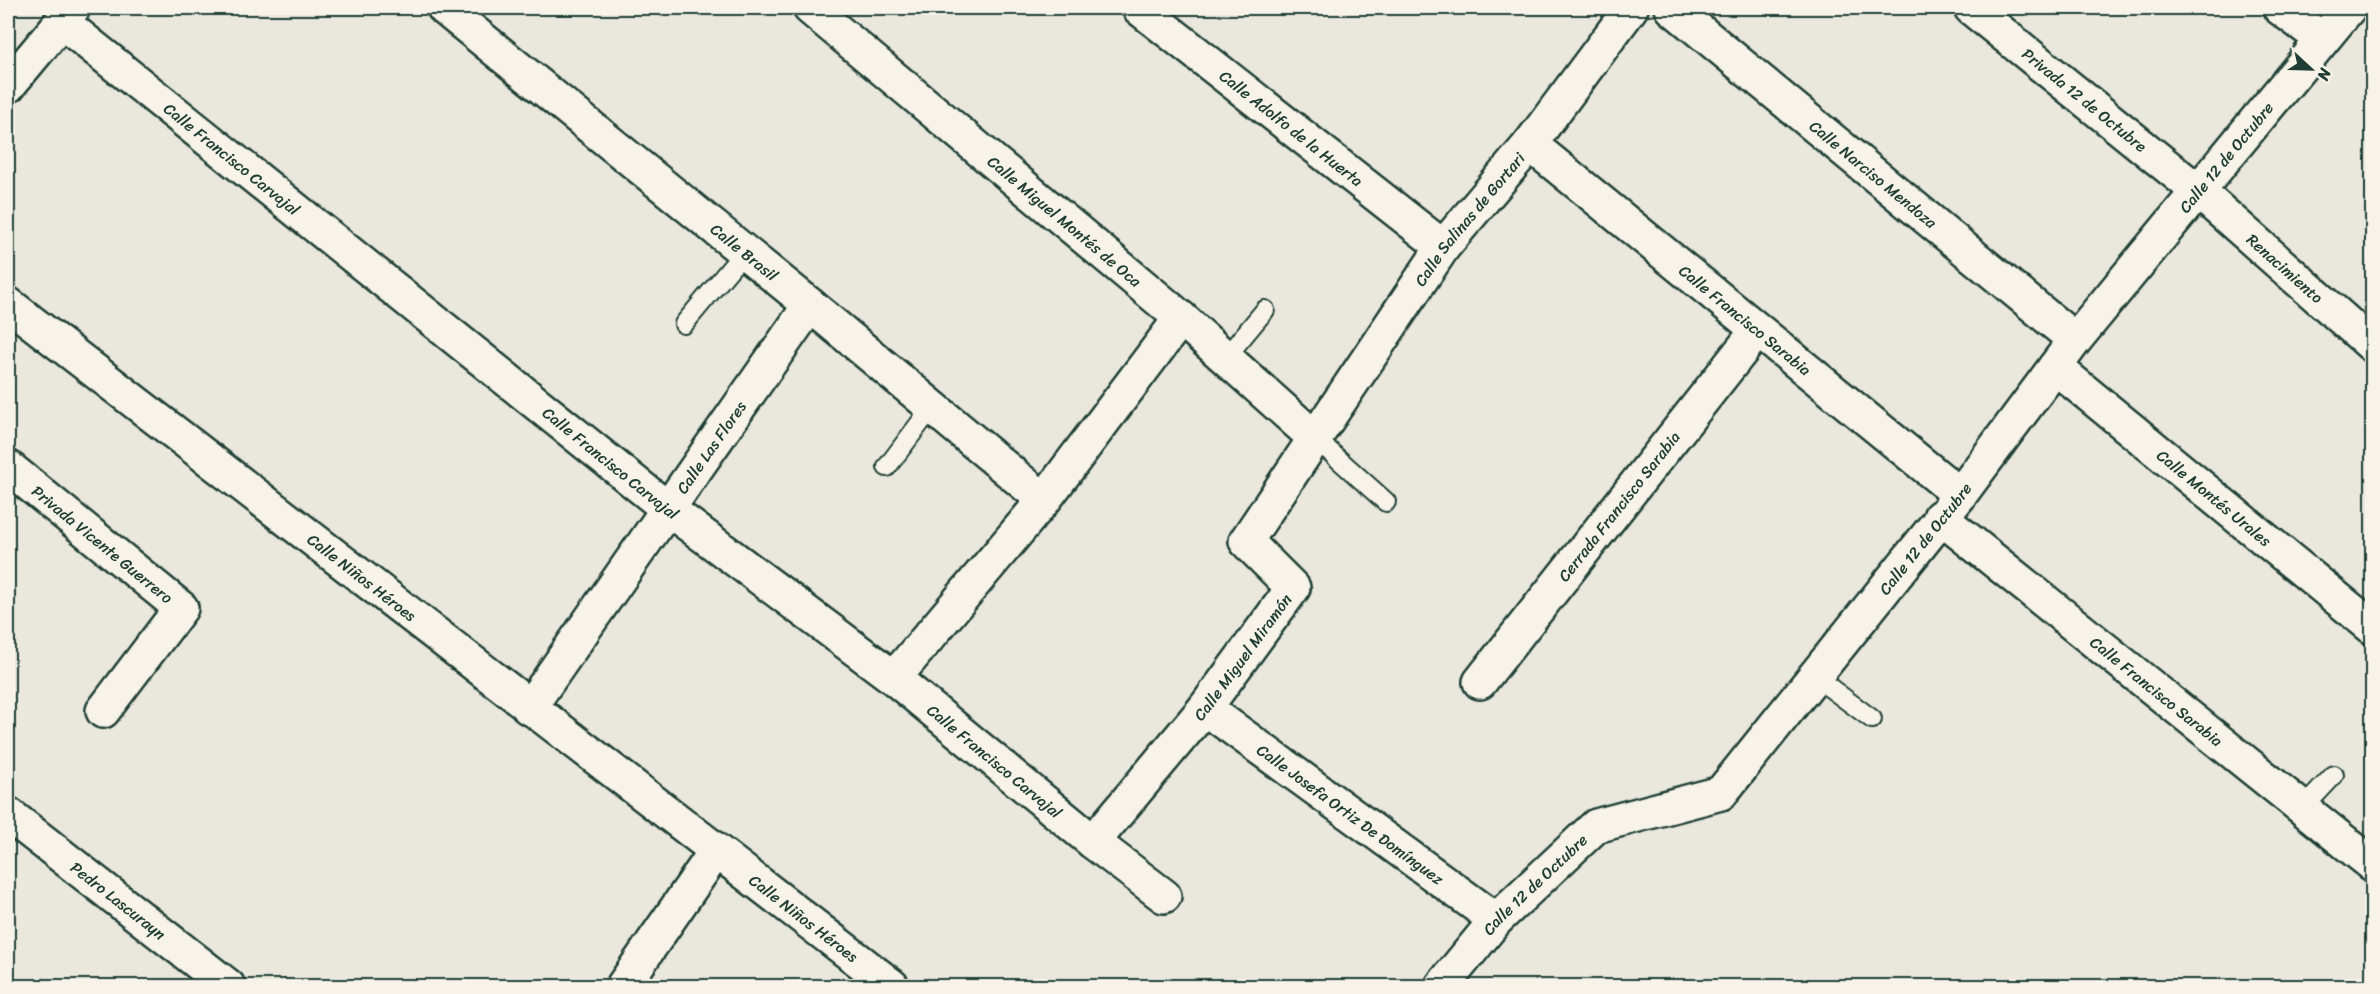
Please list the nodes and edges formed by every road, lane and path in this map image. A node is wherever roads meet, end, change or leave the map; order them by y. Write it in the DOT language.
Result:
graph roads {
  1 [pos="444,8"];
  2 [pos="810,8"];
  3 [pos="1139,8"];
  4 [pos="1631,8"];
  5 [pos="1672,8"];
  6 [pos="1971,8"];
  7 [pos="2280,8"];
  8 [pos="2349,8"];
  9 [pos="68,15"];
  10 [pos="2322,39"];
  11 [pos="8,86"];
  12 [pos="1530,144"];
  13 [pos="2199,192"];
  14 [pos="1443,247"];
  15 [pos="744,252"];
  16 [pos="8,304"];
  17 [pos="810,305"];
  18 [pos="1265,310"];
  19 [pos="1181,318"];
  20 [pos="684,324"];
  21 [pos="1756,331"];
  22 [pos="2075,340"];
  23 [pos="2373,345"];
  24 [pos="1226,357"];
  25 [pos="2055,367"];
  26 [pos="933,407"];
  27 [pos="1316,438"];
  28 [pos="8,467"];
  29 [pos="887,467"];
  30 [pos="1044,500"];
  31 [pos="1386,502"];
  32 [pos="1950,506"];
  33 [pos="668,509"];
  34 [pos="2373,627"];
  35 [pos="1814,676"];
  36 [pos="894,678"];
  37 [pos="1480,682"];
  38 [pos="529,708"];
  39 [pos="1205,708"];
  40 [pos="103,711"];
  41 [pos="1872,719"];
  42 [pos="2334,775"];
  43 [pos="2303,808"];
  44 [pos="8,814"];
  45 [pos="1093,842"];
  46 [pos="716,851"];
  47 [pos="2373,864"];
  48 [pos="1164,896"];
  49 [pos="1497,920"];
  50 [pos="228,987"];
  51 [pos="623,987"];
  52 [pos="892,987"];
  53 [pos="1442,987"];
  1 -- 15 [label="street, Calle Brasil"];
  2 -- 19 [label="street, Calle Miguel Montés de Oca"];
  3 -- 14 [label="street, Calle Adolfo de la Huerta"];
  4 -- 12 [label="street, Calle Salinas de Gortari"];
  5 -- 22 [label="street, Calle Narciso Mendoza"];
  6 -- 13 [label="street, Privada 12 de Octubre"];
  7 -- 10 [label="street"];
  8 -- 10 [label="street, Calle 12 de Octubre"];
  9 -- 11 [label="street"];
  9 -- 33 [label="street, Calle Francisco Carvajal"];
  10 -- 13 [label="street, Calle 12 de Octubre"];
  12 -- 14 [label="street, Calle Salinas de Gortari"];
  12 -- 21 [label="street, Calle Francisco Sarabia"];
  13 -- 22 [label="street, Calle 12 de Octubre"];
  13 -- 23 [label="street, Renacimiento"];
  14 -- 27 [label="street, Calle Salinas de Gortari"];
  15 -- 17 [label="street, Calle Brasil"];
  15 -- 20 [label="lane"];
  16 -- 38 [label="street, Calle Niños Héroes"];
  17 -- 26 [label="street, Calle Brasil"];
  17 -- 33 [label="street, Calle Las Flores"];
  18 -- 24 [label="lane"];
  19 -- 24 [label="street, Calle Miguel Montés de Oca"];
  19 -- 30 [label="street"];
  21 -- 32 [label="street, Calle Francisco Sarabia"];
  21 -- 37 [label="street, Cerrada Francisco Sarabia"];
  22 -- 25 [label="street, Calle 12 de Octubre"];
  24 -- 27 [label="street, Calle Miguel Montés de Oca"];
  25 -- 32 [label="street, Calle 12 de Octubre"];
  25 -- 34 [label="street, Calle Montés Urales"];
  26 -- 29 [label="lane"];
  26 -- 30 [label="street, Calle Brasil"];
  27 -- 31 [label="lane"];
  27 -- 39 [label="street, Calle Miguel Miramón"];
  28 -- 40 [label="street, Privada Vicente Guerrero"];
  30 -- 36 [label="street"];
  32 -- 35 [label="street, Calle 12 de Octubre"];
  32 -- 43 [label="street, Calle Francisco Sarabia"];
  33 -- 36 [label="street, Calle Francisco Carvajal"];
  33 -- 38 [label="street, Calle Las Flores"];
  35 -- 41 [label="lane"];
  35 -- 49 [label="street, Calle 12 de Octubre"];
  36 -- 45 [label="street, Calle Francisco Carvajal"];
  38 -- 46 [label="street, Calle Niños Héroes"];
  39 -- 45 [label="street, Calle Miguel Miramón"];
  39 -- 49 [label="street, Calle Josefa Ortiz De Domínguez"];
  42 -- 43 [label="lane"];
  43 -- 47 [label="street, Calle Francisco Sarabia"];
  44 -- 50 [label="street, Pedro Lascurayn"];
  45 -- 48 [label="street, Calle Francisco Carvajal"];
  46 -- 51 [label="street"];
  46 -- 52 [label="street, Calle Niños Héroes"];
  49 -- 53 [label="street, Calle 12 de Octubre"];
}
